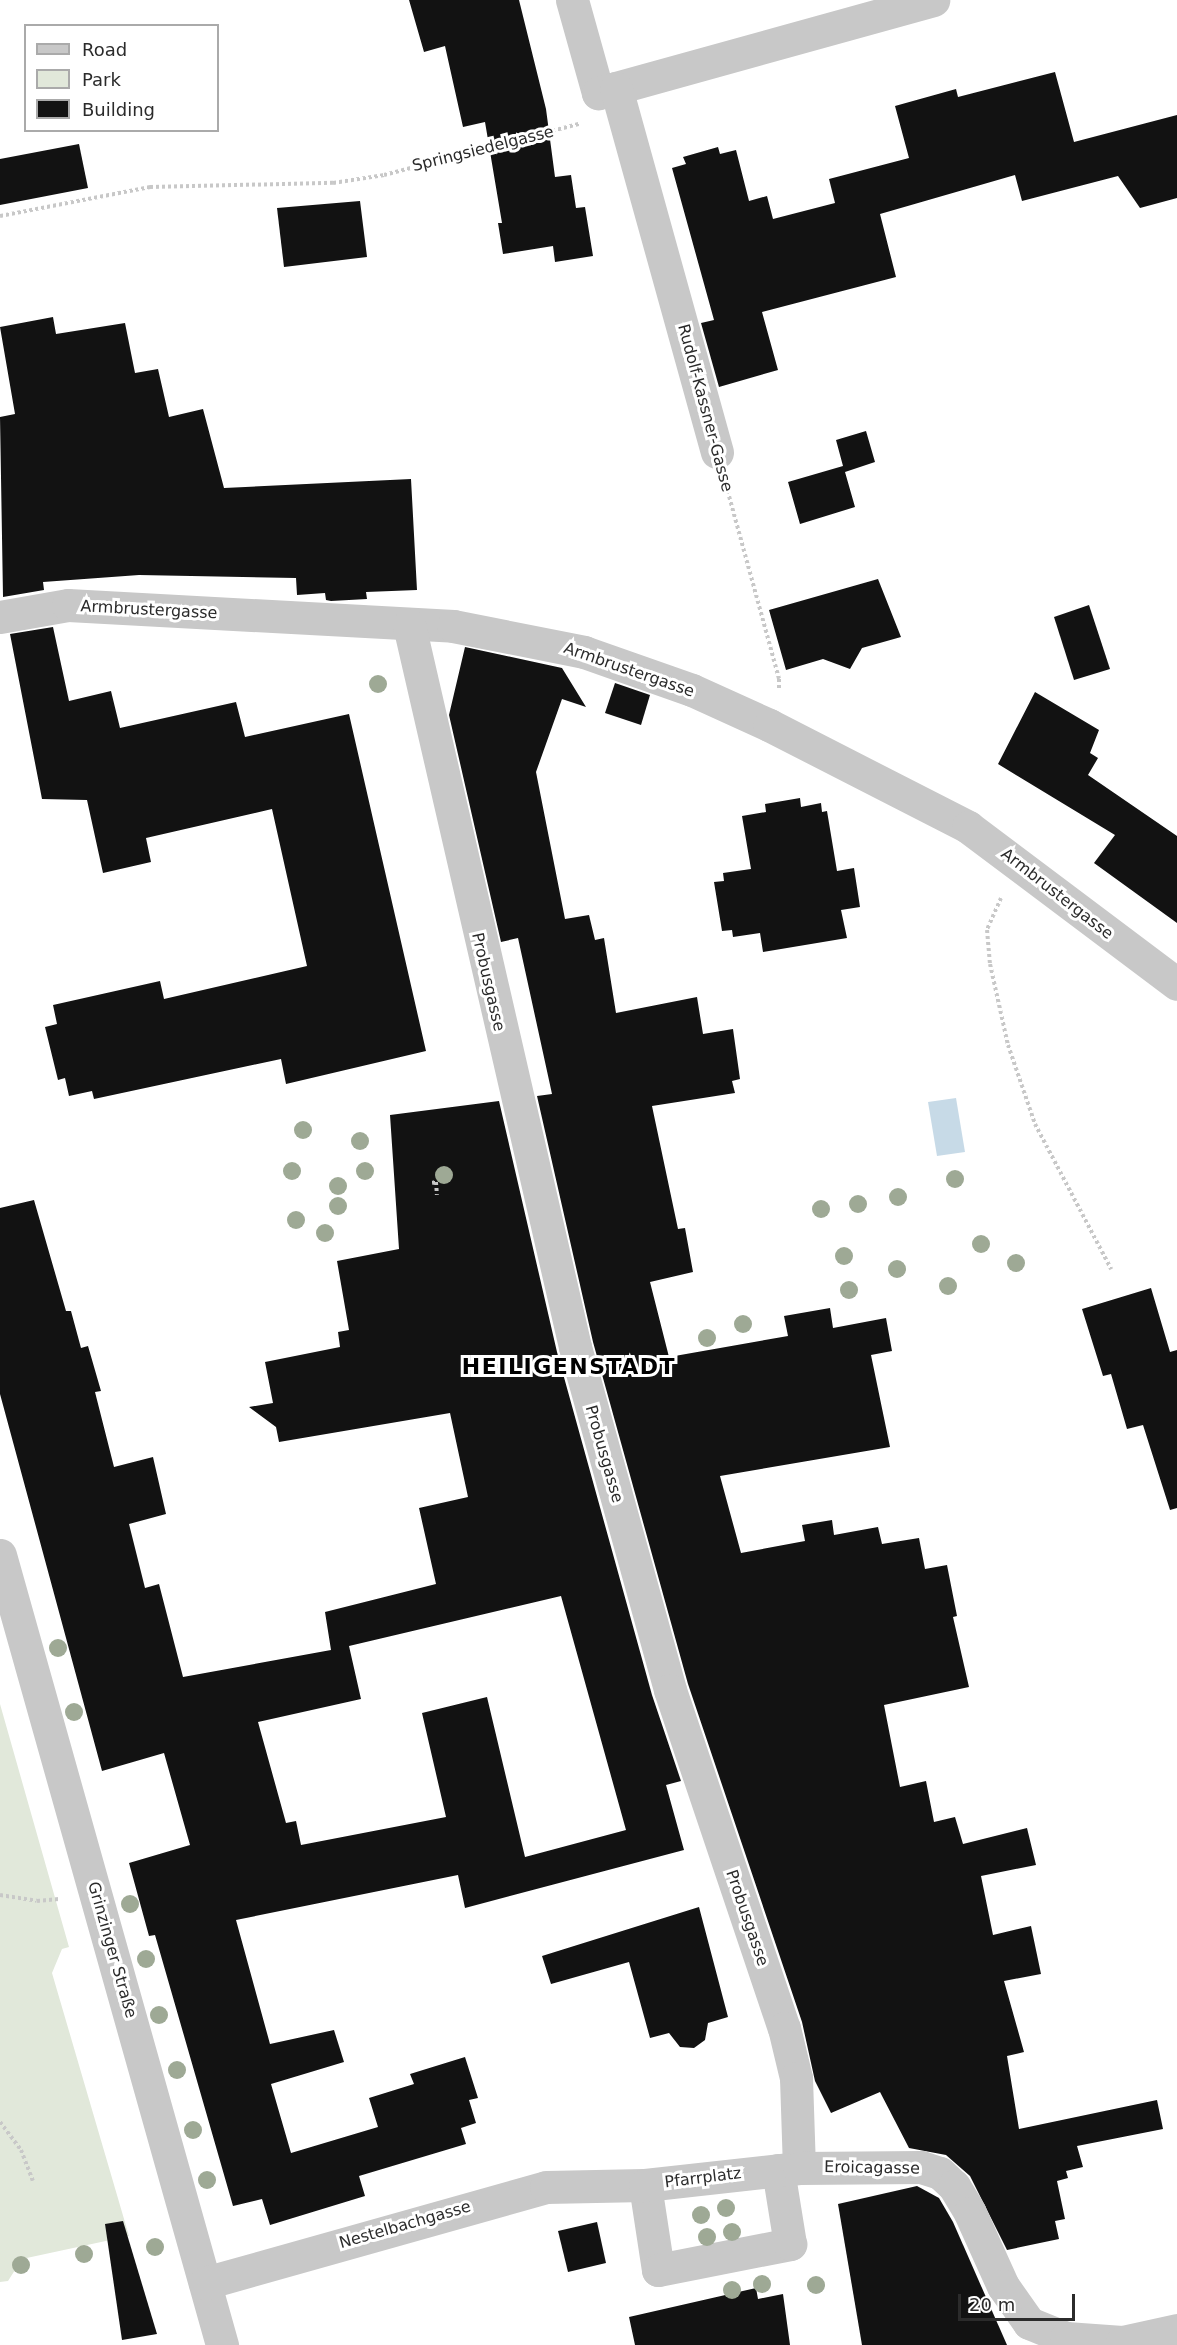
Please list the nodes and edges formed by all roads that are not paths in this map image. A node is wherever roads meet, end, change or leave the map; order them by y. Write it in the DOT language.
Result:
graph roads {
  1 [pos="572,0"];
  2 [pos="933,0"];
  3 [pos="607,90"];
  4 [pos="717,452"];
  5 [pos="0,617"];
  6 [pos="409,625"];
  7 [pos="1177,984"];
  8 [pos="0,1555"];
  9 [pos="788,2169"];
  10 [pos="608,2185"];
  11 [pos="645,2185"];
  12 [pos="205,2283"];
  13 [pos="1177,2330"];
  14 [pos="222,2345"];
  1 -- 3 [label="street, Rudolf-Kassner-Gasse"];
  2 -- 3 [label="street"];
  3 -- 4 [label="street, Rudolf-Kassner-Gasse"];
  5 -- 6 [label="street, Armbrustergasse"];
  6 -- 7 [label="street, Armbrustergasse"];
  6 -- 9 [label="street, Probusgasse"];
  8 -- 12 [label="street, Grinzinger Straße"];
  9 -- 11 [label="street, Pfarrplatz"];
  9 -- 11 [label="street, Probusgasse"];
  9 -- 13 [label="street, Eroicagasse"];
  10 -- 11 [label="street, Pfarrplatz"];
  10 -- 12 [label="street, Nestelbachgasse"];
  12 -- 14 [label="street, Grinzinger Straße"];
}
